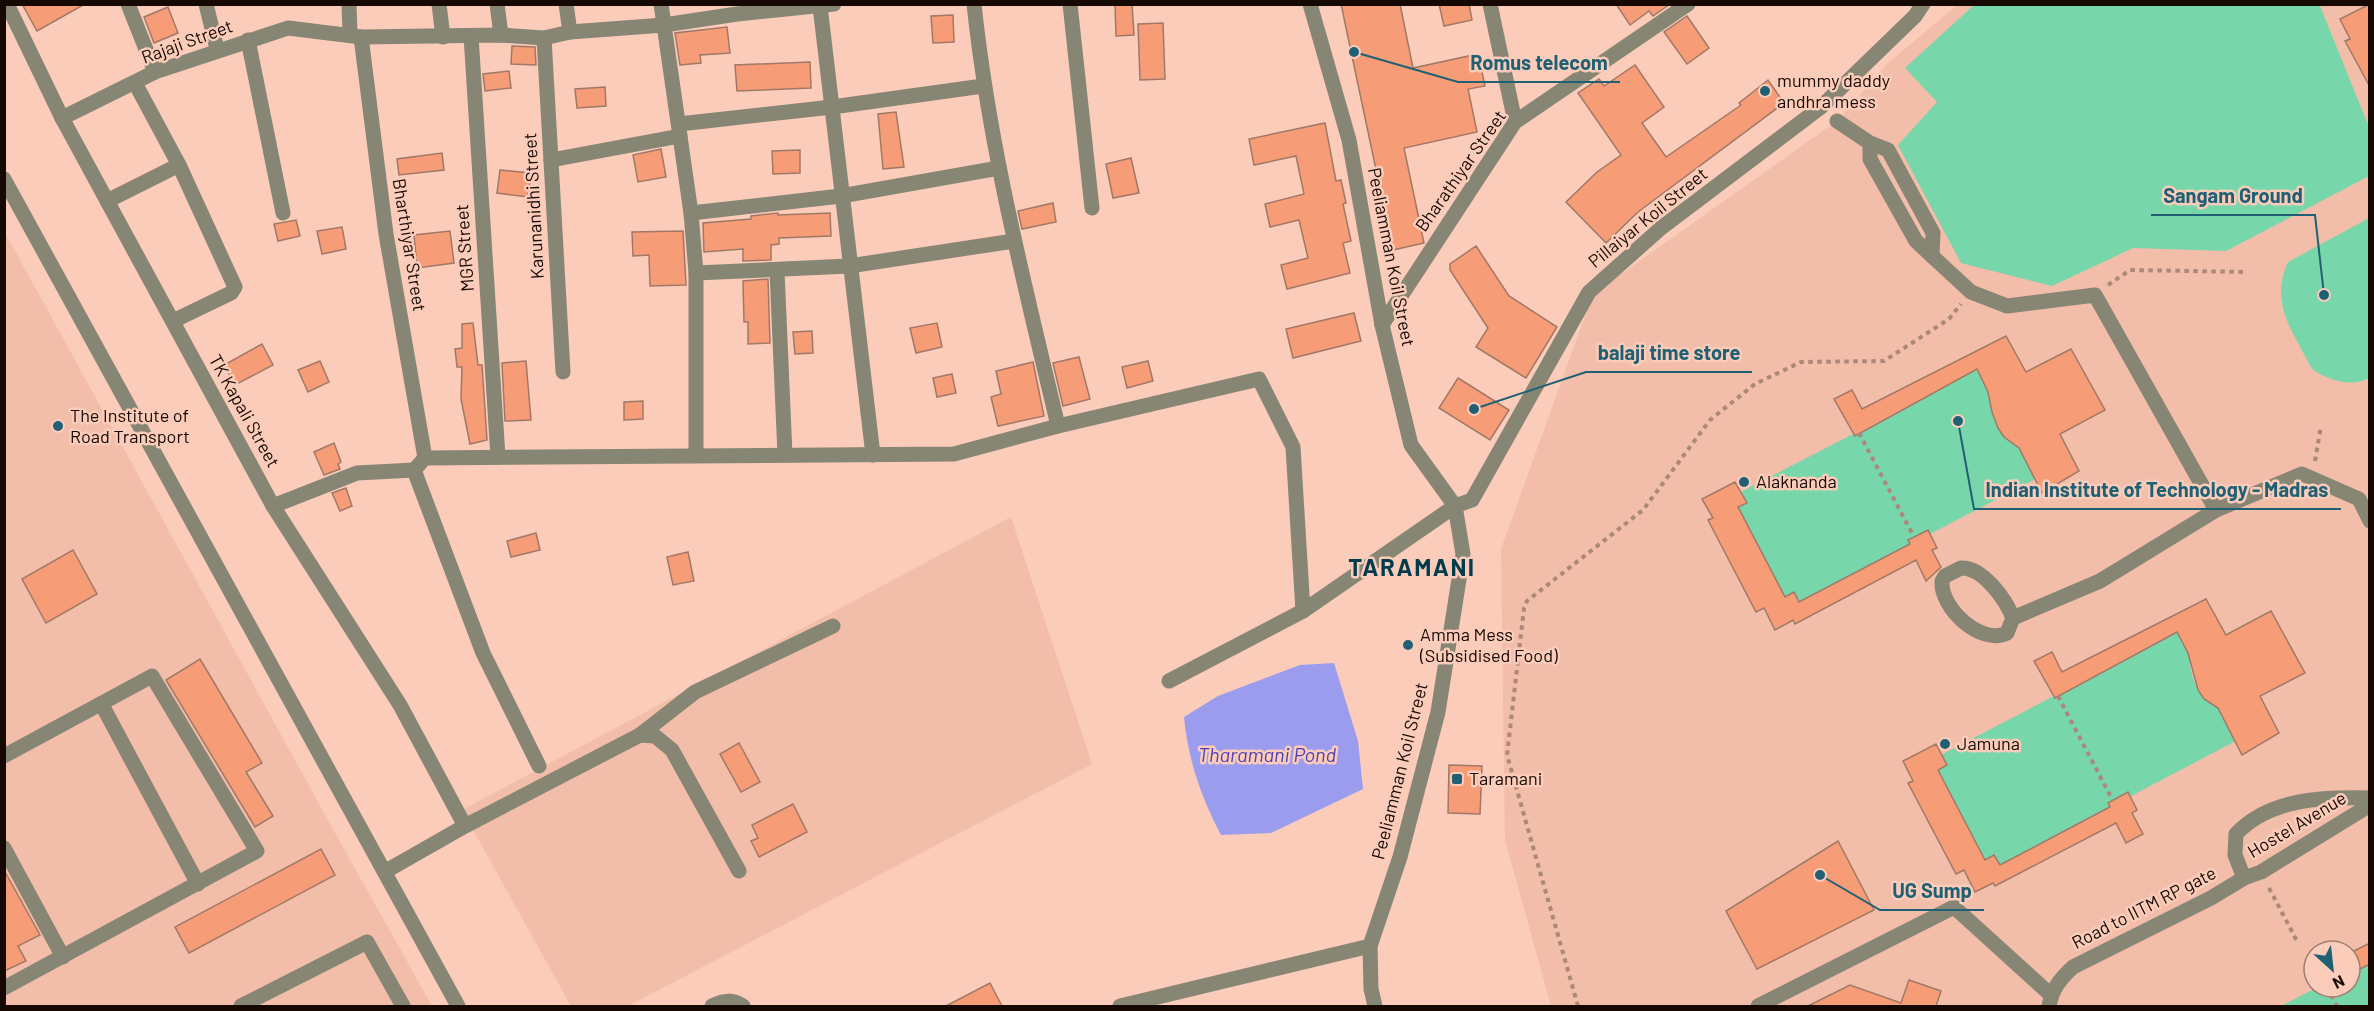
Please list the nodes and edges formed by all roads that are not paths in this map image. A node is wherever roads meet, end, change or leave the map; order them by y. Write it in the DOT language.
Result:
graph roads {
  1 [pos="7,4"];
  2 [pos="128,4"];
  3 [pos="206,4"];
  4 [pos="348,4"];
  5 [pos="439,4"];
  6 [pos="497,4"];
  7 [pos="566,4"];
  8 [pos="661,4"];
  9 [pos="974,4"];
  10 [pos="1070,4"];
  11 [pos="1311,4"];
  12 [pos="1490,4"];
  13 [pos="1688,4"];
  14 [pos="1923,4"];
  15 [pos="827,5"];
  16 [pos="798,6"];
  17 [pos="736,9"];
  18 [pos="664,25"];
  19 [pos="570,32"];
  20 [pos="501,34"];
  21 [pos="356,36"];
  22 [pos="471,36"];
  23 [pos="443,37"];
  24 [pos="544,38"];
  25 [pos="248,40"];
  26 [pos="217,50"];
  27 [pos="155,72"];
  28 [pos="135,83"];
  29 [pos="982,86"];
  30 [pos="832,107"];
  31 [pos="62,118"];
  32 [pos="1837,121"];
  33 [pos="1515,122"];
  34 [pos="680,130"];
  35 [pos="551,160"];
  36 [pos="179,165"];
  37 [pos="999,168"];
  38 [pos="4,179"];
  39 [pos="841,196"];
  40 [pos="107,201"];
  41 [pos="1092,207"];
  42 [pos="283,213"];
  43 [pos="691,213"];
  44 [pos="1014,241"];
  45 [pos="849,266"];
  46 [pos="777,271"];
  47 [pos="696,273"];
  48 [pos="173,321"];
  49 [pos="1382,325"];
  50 [pos="563,372"];
  51 [pos="1058,426"];
  52 [pos="696,454"];
  53 [pos="785,455"];
  54 [pos="873,455"];
  55 [pos="498,457"];
  56 [pos="425,458"];
  57 [pos="414,470"];
  58 [pos="273,506"];
  59 [pos="1455,506"];
  60 [pos="2216,510"];
  61 [pos="2370,521"];
  62 [pos="1303,611"];
  63 [pos="2013,618"];
  64 [pos="832,626"];
  65 [pos="1169,681"];
  66 [pos="102,705"];
  67 [pos="640,735"];
  68 [pos="4,756"];
  69 [pos="539,766"];
  70 [pos="2370,798"];
  71 [pos="2370,805"];
  72 [pos="465,826"];
  73 [pos="4,848"];
  74 [pos="386,871"];
  75 [pos="739,871"];
  76 [pos="2244,878"];
  77 [pos="198,884"];
  78 [pos="1370,946"];
  79 [pos="63,957"];
  80 [pos="4,988"];
  81 [pos="2050,1001"];
  82 [pos="242,1006"];
  83 [pos="403,1006"];
  84 [pos="458,1006"];
  85 [pos="712,1006"];
  86 [pos="743,1006"];
  87 [pos="1120,1006"];
  88 [pos="1375,1006"];
  89 [pos="1758,1006"];
  1 -- 31 [label="street, TK Kapali Street"];
  2 -- 27 [label="street"];
  3 -- 26 [label="street"];
  4 -- 21 [label="street, Bharthiyar Street"];
  5 -- 23 [label="street"];
  6 -- 20 [label="street"];
  7 -- 19 [label="street"];
  8 -- 18 [label="street"];
  9 -- 29 [label="street"];
  10 -- 41 [label="street"];
  11 -- 49 [label="street, Peeliamman Koil Street"];
  12 -- 33 [label="street"];
  13 -- 33 [label="street, Bharathiyar Street"];
  14 -- 59 [label="street, Pillaiyar Koil Street"];
  15 -- 16 [label="street, Rajaji Street"];
  15 -- 30 [label="street"];
  16 -- 17 [label="street, Rajaji Street"];
  17 -- 18 [label="street, Rajaji Street"];
  18 -- 19 [label="street, Rajaji Street"];
  18 -- 34 [label="street"];
  19 -- 24 [label="street, Rajaji Street"];
  20 -- 22 [label="street, Rajaji Street"];
  20 -- 24 [label="street, Rajaji Street"];
  21 -- 23 [label="street, Rajaji Street"];
  21 -- 25 [label="street, Rajaji Street"];
  21 -- 56 [label="street, Bharthiyar Street"];
  22 -- 23 [label="street, Rajaji Street"];
  22 -- 55 [label="street, MGR Street"];
  24 -- 35 [label="street, Karunanidhi Street"];
  25 -- 26 [label="street, Rajaji Street"];
  25 -- 42 [label="street"];
  26 -- 27 [label="street, Rajaji Street"];
  27 -- 28 [label="street, Rajaji Street"];
  28 -- 31 [label="street, Rajaji Street"];
  28 -- 36 [label="street"];
  29 -- 30 [label="street"];
  29 -- 37 [label="street"];
  30 -- 34 [label="street"];
  30 -- 39 [label="street"];
  31 -- 40 [label="street, TK Kapali Street"];
  32 -- 60 [label="street"];
  33 -- 49 [label="street, Bharathiyar Street"];
  34 -- 35 [label="street"];
  34 -- 43 [label="street"];
  35 -- 50 [label="street, Karunanidhi Street"];
  36 -- 40 [label="street"];
  36 -- 48 [label="street"];
  37 -- 39 [label="street"];
  37 -- 44 [label="street"];
  38 -- 74 [label="street"];
  39 -- 43 [label="street"];
  39 -- 45 [label="street"];
  40 -- 48 [label="street, TK Kapali Street"];
  43 -- 47 [label="street"];
  44 -- 45 [label="street"];
  44 -- 51 [label="street"];
  45 -- 46 [label="street"];
  45 -- 54 [label="street"];
  46 -- 47 [label="street"];
  46 -- 53 [label="street"];
  47 -- 52 [label="street"];
  48 -- 58 [label="street, TK Kapali Street"];
  49 -- 59 [label="street, Peeliamman Koil Street"];
  51 -- 54 [label="street"];
  51 -- 62 [label="street"];
  52 -- 53 [label="street"];
  52 -- 55 [label="street"];
  53 -- 54 [label="street"];
  55 -- 56 [label="street"];
  56 -- 57 [label="street"];
  57 -- 58 [label="street"];
  57 -- 69 [label="street"];
  58 -- 72 [label="street, TK Kapali Street"];
  59 -- 62 [label="street"];
  59 -- 78 [label="street, Peeliamman Koil Street"];
  60 -- 61 [label="street"];
  60 -- 63 [label="street"];
  62 -- 65 [label="street"];
  63 -- 63 [label="street"];
  64 -- 67 [label="street"];
  66 -- 68 [label="street"];
  66 -- 77 [label="street"];
  66 -- 77 [label="street"];
  67 -- 72 [label="street"];
  67 -- 75 [label="street"];
  70 -- 76 [label="street"];
  71 -- 76 [label="street, Hostel Avenue"];
  72 -- 74 [label="street"];
  73 -- 79 [label="street"];
  74 -- 84 [label="street"];
  76 -- 81 [label="street, Road to IITM RP gate"];
  77 -- 79 [label="street"];
  78 -- 87 [label="street"];
  78 -- 88 [label="street, Peeliamman Koil Street"];
  79 -- 80 [label="street"];
  81 -- 89 [label="street"];
  82 -- 83 [label="street"];
  85 -- 86 [label="street"];
}
